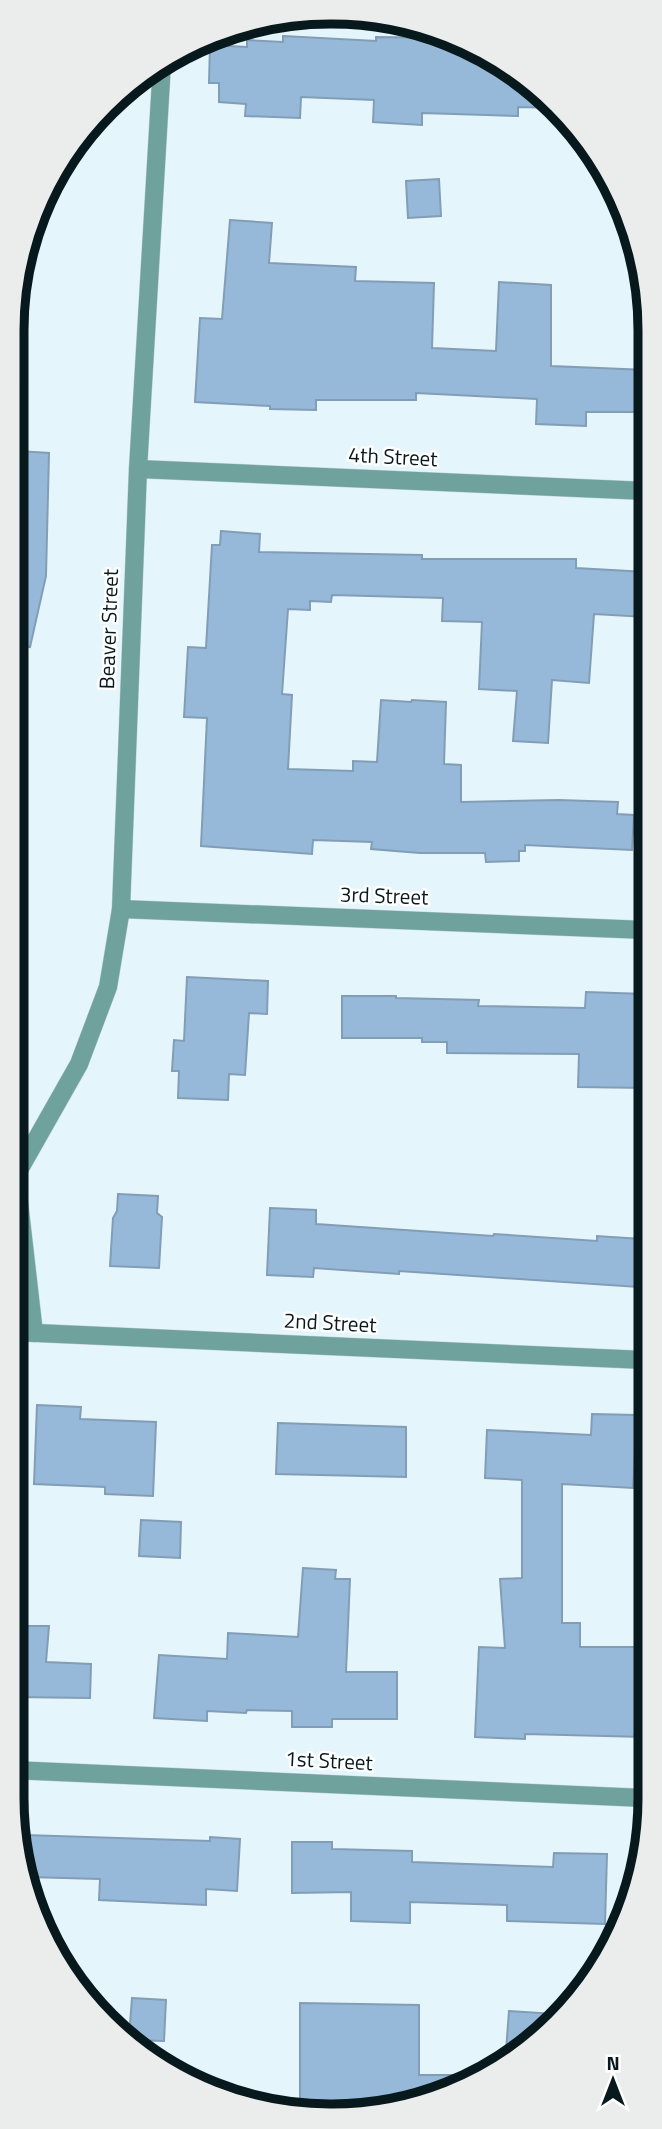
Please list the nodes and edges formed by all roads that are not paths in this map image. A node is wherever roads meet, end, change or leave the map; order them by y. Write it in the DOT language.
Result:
graph roads {
  1 [pos="161,76"];
  2 [pos="138,469"];
  3 [pos="637,491"];
  4 [pos="121,909"];
  5 [pos="637,930"];
  6 [pos="25,1159"];
  7 [pos="25,1259"];
  8 [pos="25,1333"];
  9 [pos="34,1333"];
  10 [pos="637,1360"];
  11 [pos="25,1771"];
  12 [pos="637,1798"];
  1 -- 2 [label="street, Beaver Street"];
  2 -- 3 [label="street, 4th Street"];
  2 -- 4 [label="street, Beaver Street"];
  4 -- 5 [label="street, 3rd Street"];
  4 -- 6 [label="street, Beaver Street"];
  7 -- 9 [label="street, Beaver Street"];
  8 -- 9 [label="street, 2nd Street"];
  9 -- 10 [label="street, 2nd Street"];
  11 -- 12 [label="street, 1st Street"];
}
